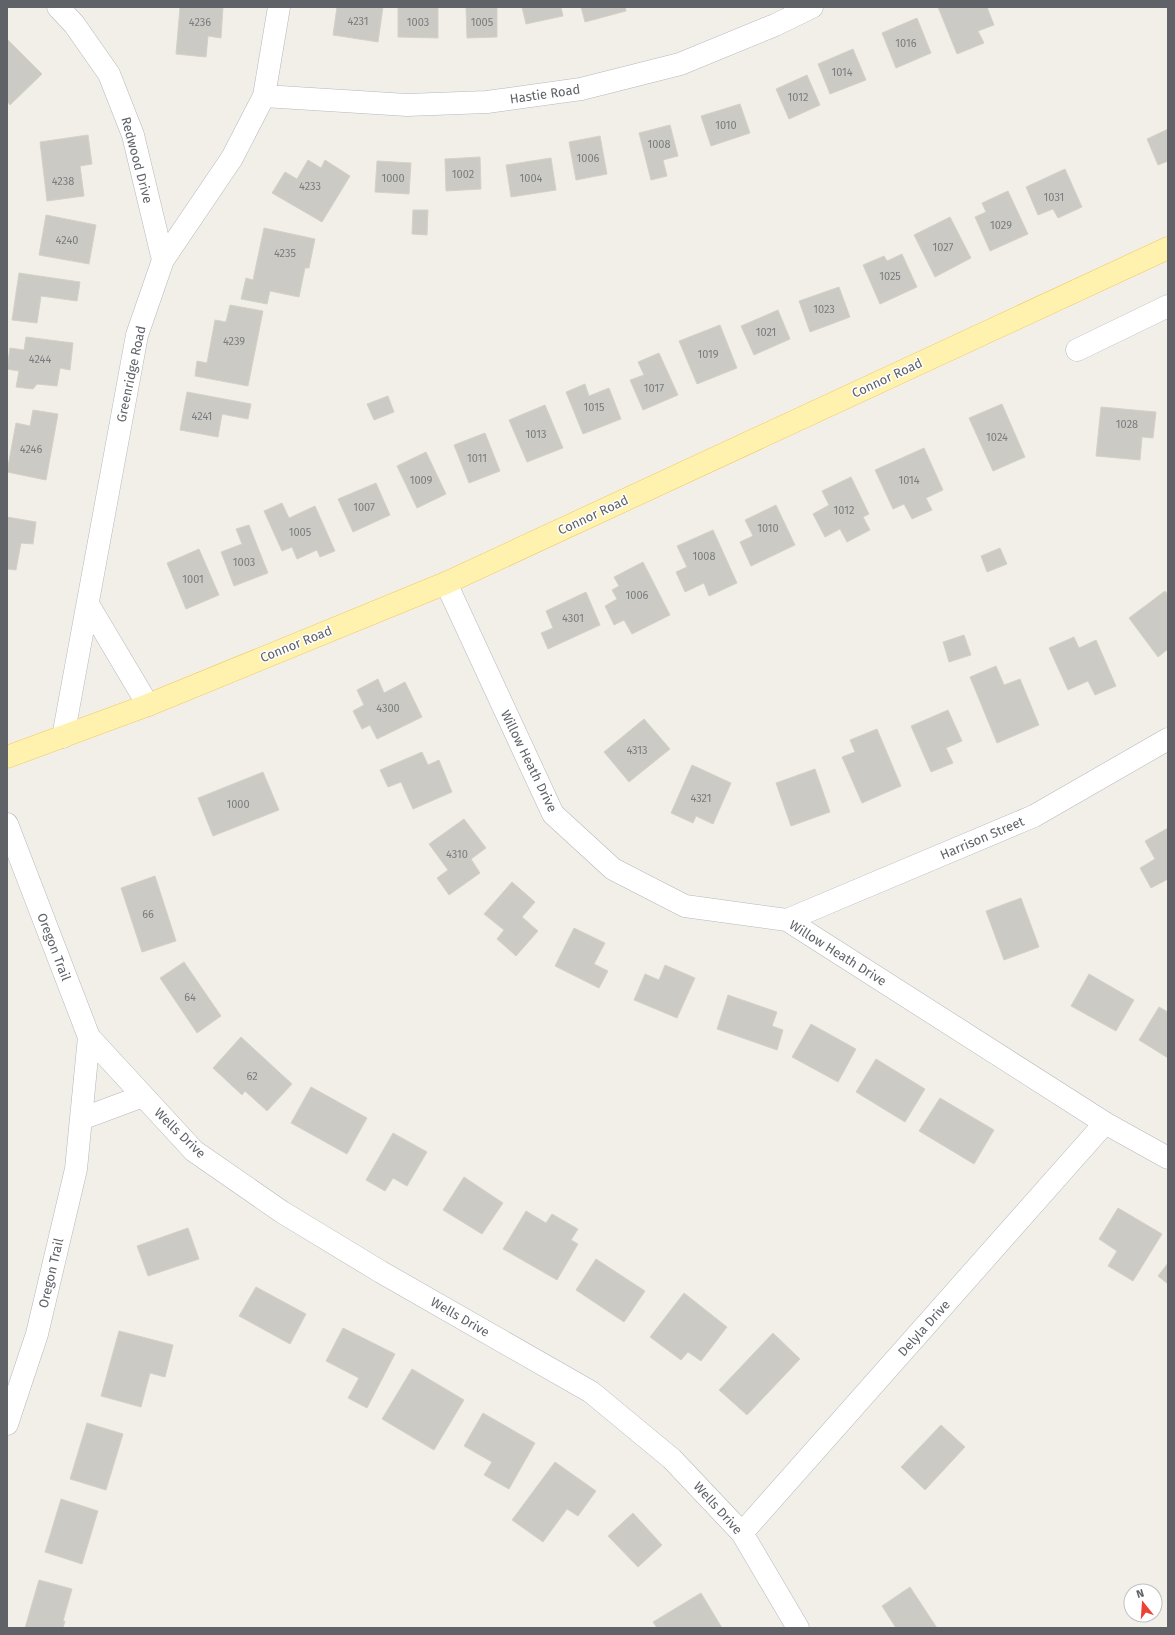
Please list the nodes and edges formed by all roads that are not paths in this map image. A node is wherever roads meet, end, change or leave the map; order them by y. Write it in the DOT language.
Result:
graph roads {
  1 [pos="58,7"];
  2 [pos="279,7"];
  3 [pos="812,7"];
  4 [pos="264,96"];
  5 [pos="1168,248"];
  6 [pos="162,260"];
  7 [pos="1168,306"];
  8 [pos="1077,350"];
  9 [pos="446,583"];
  10 [pos="88,604"];
  11 [pos="148,705"];
  12 [pos="63,737"];
  13 [pos="1168,739"];
  14 [pos="7,757"];
  15 [pos="7,824"];
  16 [pos="787,920"];
  17 [pos="89,1037"];
  18 [pos="143,1096"];
  19 [pos="81,1119"];
  20 [pos="1105,1123"];
  21 [pos="1168,1158"];
  22 [pos="7,1424"];
  23 [pos="742,1533"];
  24 [pos="798,1628"];
  1 -- 6 [label="street, Redwood Drive"];
  2 -- 4 [label="street, Greenridge Road"];
  3 -- 4 [label="street, Hastie Road"];
  4 -- 6 [label="street, Greenridge Road"];
  5 -- 9 [label="main road, Connor Road"];
  6 -- 10 [label="street, Greenridge Road"];
  7 -- 8 [label="street"];
  9 -- 11 [label="main road, Connor Road"];
  9 -- 16 [label="street, Willow Heath Drive"];
  10 -- 11 [label="street"];
  10 -- 12 [label="street, Greenridge Road"];
  11 -- 12 [label="main road, Connor Road"];
  12 -- 14 [label="main road, Connor Road"];
  13 -- 16 [label="street, Harrison Street"];
  15 -- 17 [label="street, Oregon Trail"];
  16 -- 20 [label="street, Willow Heath Drive"];
  17 -- 18 [label="street, Wells Drive"];
  17 -- 19 [label="street, Oregon Trail"];
  18 -- 19 [label="street"];
  18 -- 23 [label="street, Wells Drive"];
  19 -- 22 [label="street, Oregon Trail"];
  20 -- 21 [label="street, Willow Heath Drive"];
  20 -- 23 [label="street, Delyla Drive"];
  23 -- 24 [label="street, Wells Drive"];
}
